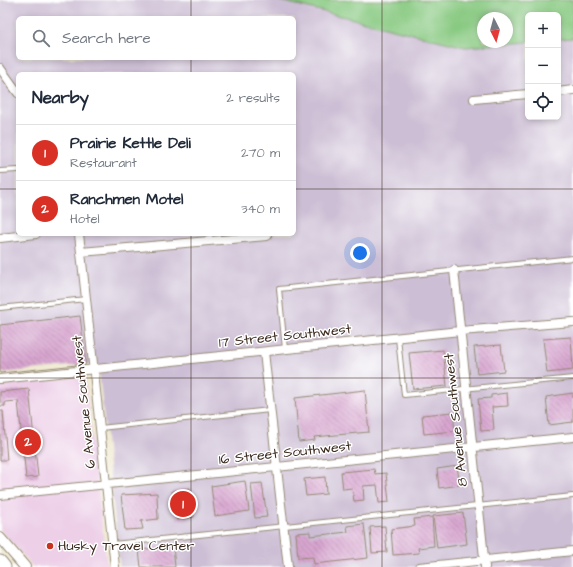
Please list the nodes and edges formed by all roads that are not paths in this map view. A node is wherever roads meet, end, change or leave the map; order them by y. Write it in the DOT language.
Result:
graph roads {
  1 [pos="0,68"];
  2 [pos="16,89"];
  3 [pos="573,90"];
  4 [pos="561,92"];
  5 [pos="525,94"];
  6 [pos="474,99"];
  7 [pos="16,170"];
  8 [pos="0,172"];
  9 [pos="18,236"];
  10 [pos="79,236"];
  11 [pos="267,236"];
  12 [pos="0,238"];
  13 [pos="81,252"];
  14 [pos="573,258"];
  15 [pos="454,270"];
  16 [pos="86,299"];
  17 [pos="0,308"];
  18 [pos="573,322"];
  19 [pos="460,332"];
  20 [pos="398,338"];
  21 [pos="285,350"];
  22 [pos="264,352"];
  23 [pos="94,369"];
  24 [pos="573,378"];
  25 [pos="0,379"];
  26 [pos="466,389"];
  27 [pos="271,410"];
  28 [pos="100,428"];
  29 [pos="573,437"];
  30 [pos="472,448"];
  31 [pos="277,467"];
  32 [pos="106,484"];
  33 [pos="0,495"];
  34 [pos="573,496"];
  35 [pos="478,505"];
  36 [pos="284,527"];
  37 [pos="0,538"];
  38 [pos="112,544"];
  39 [pos="573,551"];
  40 [pos="0,562"];
  41 [pos="484,564"];
  42 [pos="4,567"];
  43 [pos="25,567"];
  44 [pos="115,567"];
  45 [pos="288,567"];
  46 [pos="419,567"];
  1 -- 2 [label="street"];
  3 -- 4 [label="street"];
  5 -- 6 [label="street"];
  7 -- 8 [label="lane"];
  9 -- 12 [label="street"];
  10 -- 13 [label="street, 6 Avenue Southwest"];
  11 -- 13 [label="street"];
  13 -- 16 [label="street, 6 Avenue Southwest"];
  14 -- 15 [label="lane"];
  15 -- 19 [label="street, 8 Avenue Southwest"];
  15 -- 21 [label="lane"];
  16 -- 17 [label="lane"];
  16 -- 23 [label="street, 6 Avenue Southwest"];
  18 -- 19 [label="street, 17 Street Southwest"];
  19 -- 20 [label="street, 17 Street Southwest"];
  19 -- 26 [label="street, 8 Avenue Southwest"];
  20 -- 21 [label="street, 17 Street Southwest"];
  20 -- 26 [label="lane"];
  21 -- 22 [label="street, 17 Street Southwest"];
  22 -- 23 [label="street, 17 Street Southwest"];
  22 -- 27 [label="street"];
  23 -- 25 [label="street, 17 Street Southwest"];
  23 -- 28 [label="street, 6 Avenue Southwest"];
  24 -- 26 [label="lane"];
  26 -- 30 [label="street, 8 Avenue Southwest"];
  27 -- 28 [label="lane"];
  27 -- 31 [label="street"];
  28 -- 32 [label="street, 6 Avenue Southwest"];
  29 -- 30 [label="street, 16 Street Southwest"];
  30 -- 31 [label="street, 16 Street Southwest"];
  30 -- 35 [label="street, 8 Avenue Southwest"];
  31 -- 32 [label="street, 16 Street Southwest"];
  31 -- 36 [label="street"];
  32 -- 33 [label="street, 16 Street Southwest"];
  32 -- 38 [label="street, 6 Avenue Southwest"];
  34 -- 35 [label="lane"];
  35 -- 36 [label="lane"];
  35 -- 41 [label="street, 8 Avenue Southwest"];
  36 -- 38 [label="lane"];
  36 -- 45 [label="street"];
  37 -- 43 [label="street"];
  38 -- 44 [label="street, 6 Avenue Southwest"];
  39 -- 41 [label="street"];
  40 -- 42 [label="highway"];
  41 -- 46 [label="street"];
}
